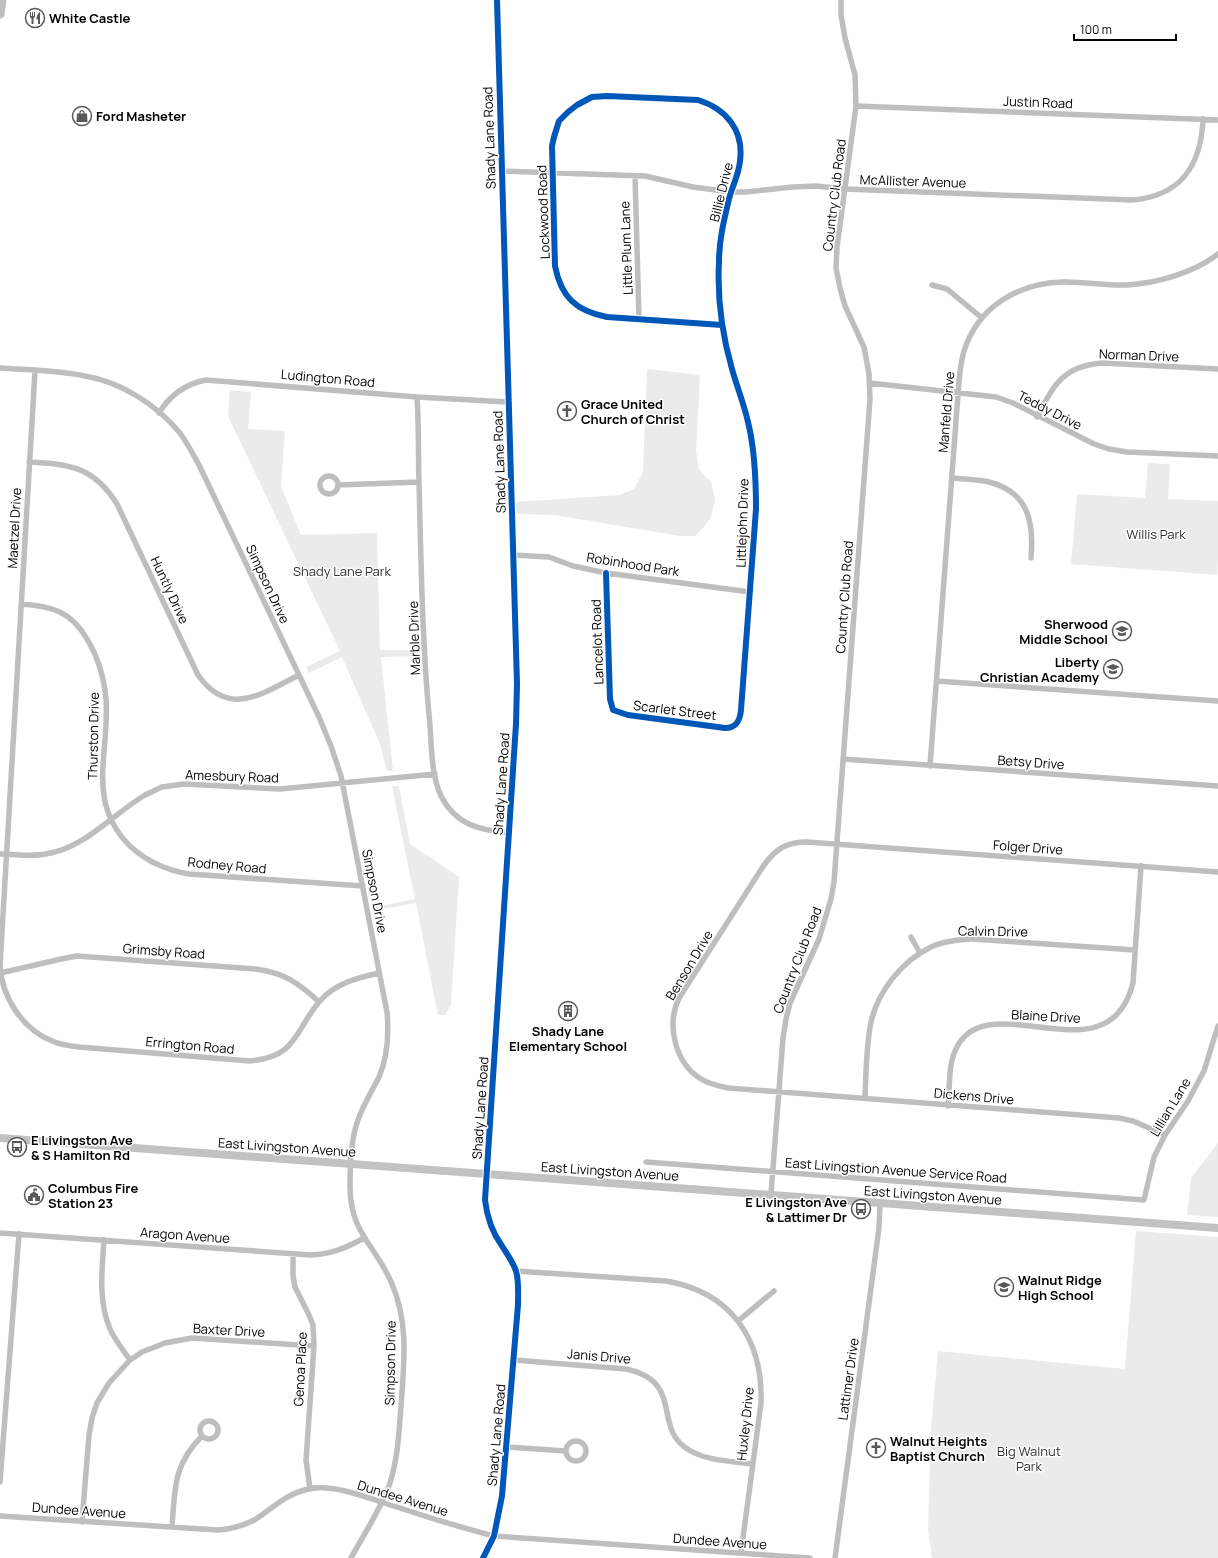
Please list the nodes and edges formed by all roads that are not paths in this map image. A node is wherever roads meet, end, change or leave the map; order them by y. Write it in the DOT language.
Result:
graph roads {
  1 [pos="2,0"];
  2 [pos="496,0"];
  3 [pos="841,0"];
  4 [pos="0,14"];
  5 [pos="856,106"];
  6 [pos="568,112"];
  7 [pos="1203,119"];
  8 [pos="1218,120"];
  9 [pos="501,171"];
  10 [pos="553,173"];
  11 [pos="635,176"];
  12 [pos="845,189"];
  13 [pos="731,192"];
  14 [pos="1218,254"];
  15 [pos="932,285"];
  16 [pos="982,318"];
  17 [pos="639,319"];
  18 [pos="722,325"];
  19 [pos="0,368"];
  20 [pos="1218,369"];
  21 [pos="35,371"];
  22 [pos="870,383"];
  23 [pos="958,392"];
  24 [pos="417,397"];
  25 [pos="508,402"];
  26 [pos="159,413"];
  27 [pos="1037,417"];
  28 [pos="1218,456"];
  29 [pos="29,462"];
  30 [pos="952,478"];
  31 [pos="419,482"];
  32 [pos="338,485"];
  33 [pos="513,555"];
  34 [pos="1031,558"];
  35 [pos="606,573"];
  36 [pos="750,592"];
  37 [pos="21,604"];
  38 [pos="299,675"];
  39 [pos="936,682"];
  40 [pos="1218,701"];
  41 [pos="613,710"];
  42 [pos="735,725"];
  43 [pos="843,759"];
  44 [pos="930,766"];
  45 [pos="435,774"];
  46 [pos="343,784"];
  47 [pos="1218,786"];
  48 [pos="110,819"];
  49 [pos="509,833"];
  50 [pos="836,845"];
  51 [pos="0,854"];
  52 [pos="7,854"];
  53 [pos="1141,866"];
  54 [pos="1218,872"];
  55 [pos="363,886"];
  56 [pos="911,937"];
  57 [pos="1135,950"];
  58 [pos="920,953"];
  59 [pos="0,973"];
  60 [pos="379,973"];
  61 [pos="319,1002"];
  62 [pos="1218,1026"];
  63 [pos="779,1092"];
  64 [pos="865,1098"];
  65 [pos="948,1106"];
  66 [pos="1165,1135"];
  67 [pos="0,1138"];
  68 [pos="646,1162"];
  69 [pos="352,1164"];
  70 [pos="773,1172"];
  71 [pos="486,1174"];
  72 [pos="771,1194"];
  73 [pos="1144,1200"];
  74 [pos="880,1203"];
  75 [pos="1218,1228"];
  76 [pos="0,1232"];
  77 [pos="19,1234"];
  78 [pos="364,1238"];
  79 [pos="104,1240"];
  80 [pos="293,1254"];
  81 [pos="516,1271"];
  82 [pos="774,1291"];
  83 [pos="738,1321"];
  84 [pos="314,1346"];
  85 [pos="130,1360"];
  86 [pos="514,1360"];
  87 [pos="202,1436"];
  88 [pos="507,1447"];
  89 [pos="566,1451"];
  90 [pos="752,1464"];
  91 [pos="0,1482"];
  92 [pos="310,1488"];
  93 [pos="381,1502"];
  94 [pos="0,1516"];
  95 [pos="82,1522"];
  96 [pos="172,1527"];
  97 [pos="494,1536"];
  98 [pos="741,1553"];
  99 [pos="351,1558"];
  100 [pos="483,1558"];
  101 [pos="810,1558"];
  102 [pos="835,1558"];
  1 -- 4 [label="main road"];
  2 -- 9 [label="street, Shady Lane Road"];
  3 -- 5 [label="street, Country Club Road"];
  5 -- 7 [label="street, Justin Road"];
  5 -- 12 [label="street, Country Club Road"];
  6 -- 10 [label="street, Lockwood Road"];
  6 -- 13 [label="street, Billie Drive"];
  7 -- 8 [label="street, Justin Road"];
  7 -- 12 [label="street, McAllister Avenue"];
  9 -- 10 [label="street, McAllister Avenue"];
  9 -- 25 [label="street, Shady Lane Road"];
  10 -- 11 [label="street, McAllister Avenue"];
  10 -- 17 [label="street, Lockwood Road"];
  11 -- 13 [label="street, McAllister Avenue"];
  11 -- 17 [label="street, Little Plum Lane"];
  12 -- 13 [label="street, McAllister Avenue"];
  12 -- 22 [label="street, Country Club Road"];
  13 -- 18 [label="street, Billie Drive"];
  14 -- 16 [label="street, Manfeld Drive"];
  15 -- 16 [label="street"];
  16 -- 23 [label="street, Manfeld Drive"];
  17 -- 18 [label="street, Lockwood Road"];
  18 -- 36 [label="street, Littlejohn Drive"];
  19 -- 21 [label="street, Simpson Drive"];
  20 -- 27 [label="street, Norman Drive"];
  21 -- 26 [label="street, Simpson Drive"];
  21 -- 29 [label="street, Maetzel Drive"];
  22 -- 23 [label="street, Teddy Drive"];
  22 -- 43 [label="street, Country Club Road"];
  23 -- 27 [label="street, Teddy Drive"];
  23 -- 30 [label="street, Manfeld Drive"];
  24 -- 25 [label="street, Ludington Road"];
  24 -- 26 [label="street, Ludington Road"];
  24 -- 31 [label="street, Marble Drive"];
  25 -- 33 [label="street, Shady Lane Road"];
  26 -- 38 [label="street, Simpson Drive"];
  27 -- 28 [label="street, Teddy Drive"];
  29 -- 37 [label="street, Maetzel Drive"];
  29 -- 38 [label="street, Huntly Drive"];
  30 -- 34 [label="street"];
  30 -- 39 [label="street, Manfeld Drive"];
  31 -- 32 [label="street"];
  31 -- 45 [label="street, Marble Drive"];
  33 -- 35 [label="street, Robinhood Park"];
  33 -- 49 [label="street, Shady Lane Road"];
  35 -- 36 [label="street, Robinhood Park"];
  35 -- 41 [label="street, Lancelot Road"];
  36 -- 42 [label="street, Littlejohn Drive"];
  37 -- 48 [label="street, Thurston Drive"];
  37 -- 52 [label="street, Maetzel Drive"];
  38 -- 46 [label="street, Simpson Drive"];
  39 -- 40 [label="street"];
  39 -- 44 [label="street, Manfeld Drive"];
  41 -- 42 [label="street, Scarlet Street"];
  43 -- 44 [label="street, Betsy Drive"];
  43 -- 50 [label="street, Country Club Road"];
  44 -- 47 [label="street, Betsy Drive"];
  45 -- 46 [label="street, Amesbury Road"];
  45 -- 49 [label="street, Marble Drive"];
  46 -- 48 [label="street, Amesbury Road"];
  46 -- 55 [label="street, Simpson Drive"];
  48 -- 52 [label="street, Amesbury Road"];
  48 -- 55 [label="street, Rodney Road"];
  49 -- 71 [label="street, Shady Lane Road"];
  50 -- 53 [label="street, Folger Drive"];
  50 -- 63 [label="street, Country Club Road"];
  50 -- 63 [label="street, Benson Drive"];
  51 -- 52 [label="street, Amesbury Road"];
  52 -- 59 [label="street, Maetzel Drive"];
  53 -- 54 [label="street, Folger Drive"];
  53 -- 57 [label="street, Blaine Drive"];
  55 -- 60 [label="street, Simpson Drive"];
  56 -- 58 [label="street"];
  57 -- 58 [label="street, Calvin Drive"];
  57 -- 65 [label="street, Blaine Drive"];
  58 -- 64 [label="street, Calvin Drive"];
  59 -- 61 [label="street, Grimsby Road"];
  59 -- 61 [label="street, Errington Road"];
  60 -- 61 [label="street, Errington Road"];
  60 -- 69 [label="street, Simpson Drive"];
  62 -- 66 [label="street, Lillian Lane"];
  63 -- 64 [label="street, Dickens Drive"];
  63 -- 70 [label="street, Country Club Road"];
  64 -- 65 [label="street, Dickens Drive"];
  65 -- 66 [label="street, Dickens Drive"];
  66 -- 73 [label="street, Lillian Lane"];
  67 -- 69 [label="main road, East Livingston Avenue"];
  68 -- 70 [label="street, East Livingstion Avenue Service Road"];
  69 -- 71 [label="main road, East Livingston Avenue"];
  69 -- 78 [label="street, Simpson Drive"];
  70 -- 72 [label="street, Country Club Road"];
  70 -- 73 [label="street, East Livingstion Avenue Service Road"];
  71 -- 72 [label="main road, East Livingston Avenue"];
  71 -- 81 [label="street, Shady Lane Road"];
  72 -- 74 [label="main road, East Livingston Avenue"];
  74 -- 75 [label="main road, East Livingston Avenue"];
  74 -- 102 [label="street, Lattimer Drive"];
  76 -- 77 [label="street, Aragon Avenue"];
  77 -- 79 [label="street, Aragon Avenue"];
  77 -- 91 [label="street"];
  78 -- 80 [label="street, Aragon Avenue"];
  78 -- 93 [label="street, Simpson Drive"];
  79 -- 80 [label="street, Aragon Avenue"];
  79 -- 85 [label="street"];
  80 -- 84 [label="street, Genoa Place"];
  81 -- 83 [label="street, Huxley Drive"];
  81 -- 86 [label="street, Shady Lane Road"];
  82 -- 83 [label="street"];
  83 -- 90 [label="street, Huxley Drive"];
  84 -- 85 [label="street, Baxter Drive"];
  84 -- 92 [label="street, Genoa Place"];
  85 -- 95 [label="street, Baxter Drive"];
  86 -- 88 [label="street, Shady Lane Road"];
  86 -- 90 [label="street, Janis Drive"];
  87 -- 96 [label="street"];
  88 -- 89 [label="street"];
  88 -- 97 [label="street, Shady Lane Road"];
  90 -- 98 [label="street, Huxley Drive"];
  92 -- 93 [label="street, Dundee Avenue"];
  92 -- 96 [label="street, Dundee Avenue"];
  93 -- 97 [label="street, Dundee Avenue"];
  93 -- 99 [label="street, Simpson Drive"];
  94 -- 95 [label="street, Dundee Avenue"];
  95 -- 96 [label="street, Dundee Avenue"];
  97 -- 98 [label="street, Dundee Avenue"];
  97 -- 100 [label="street, Shady Lane Road"];
  98 -- 101 [label="street, Dundee Avenue"];
}
